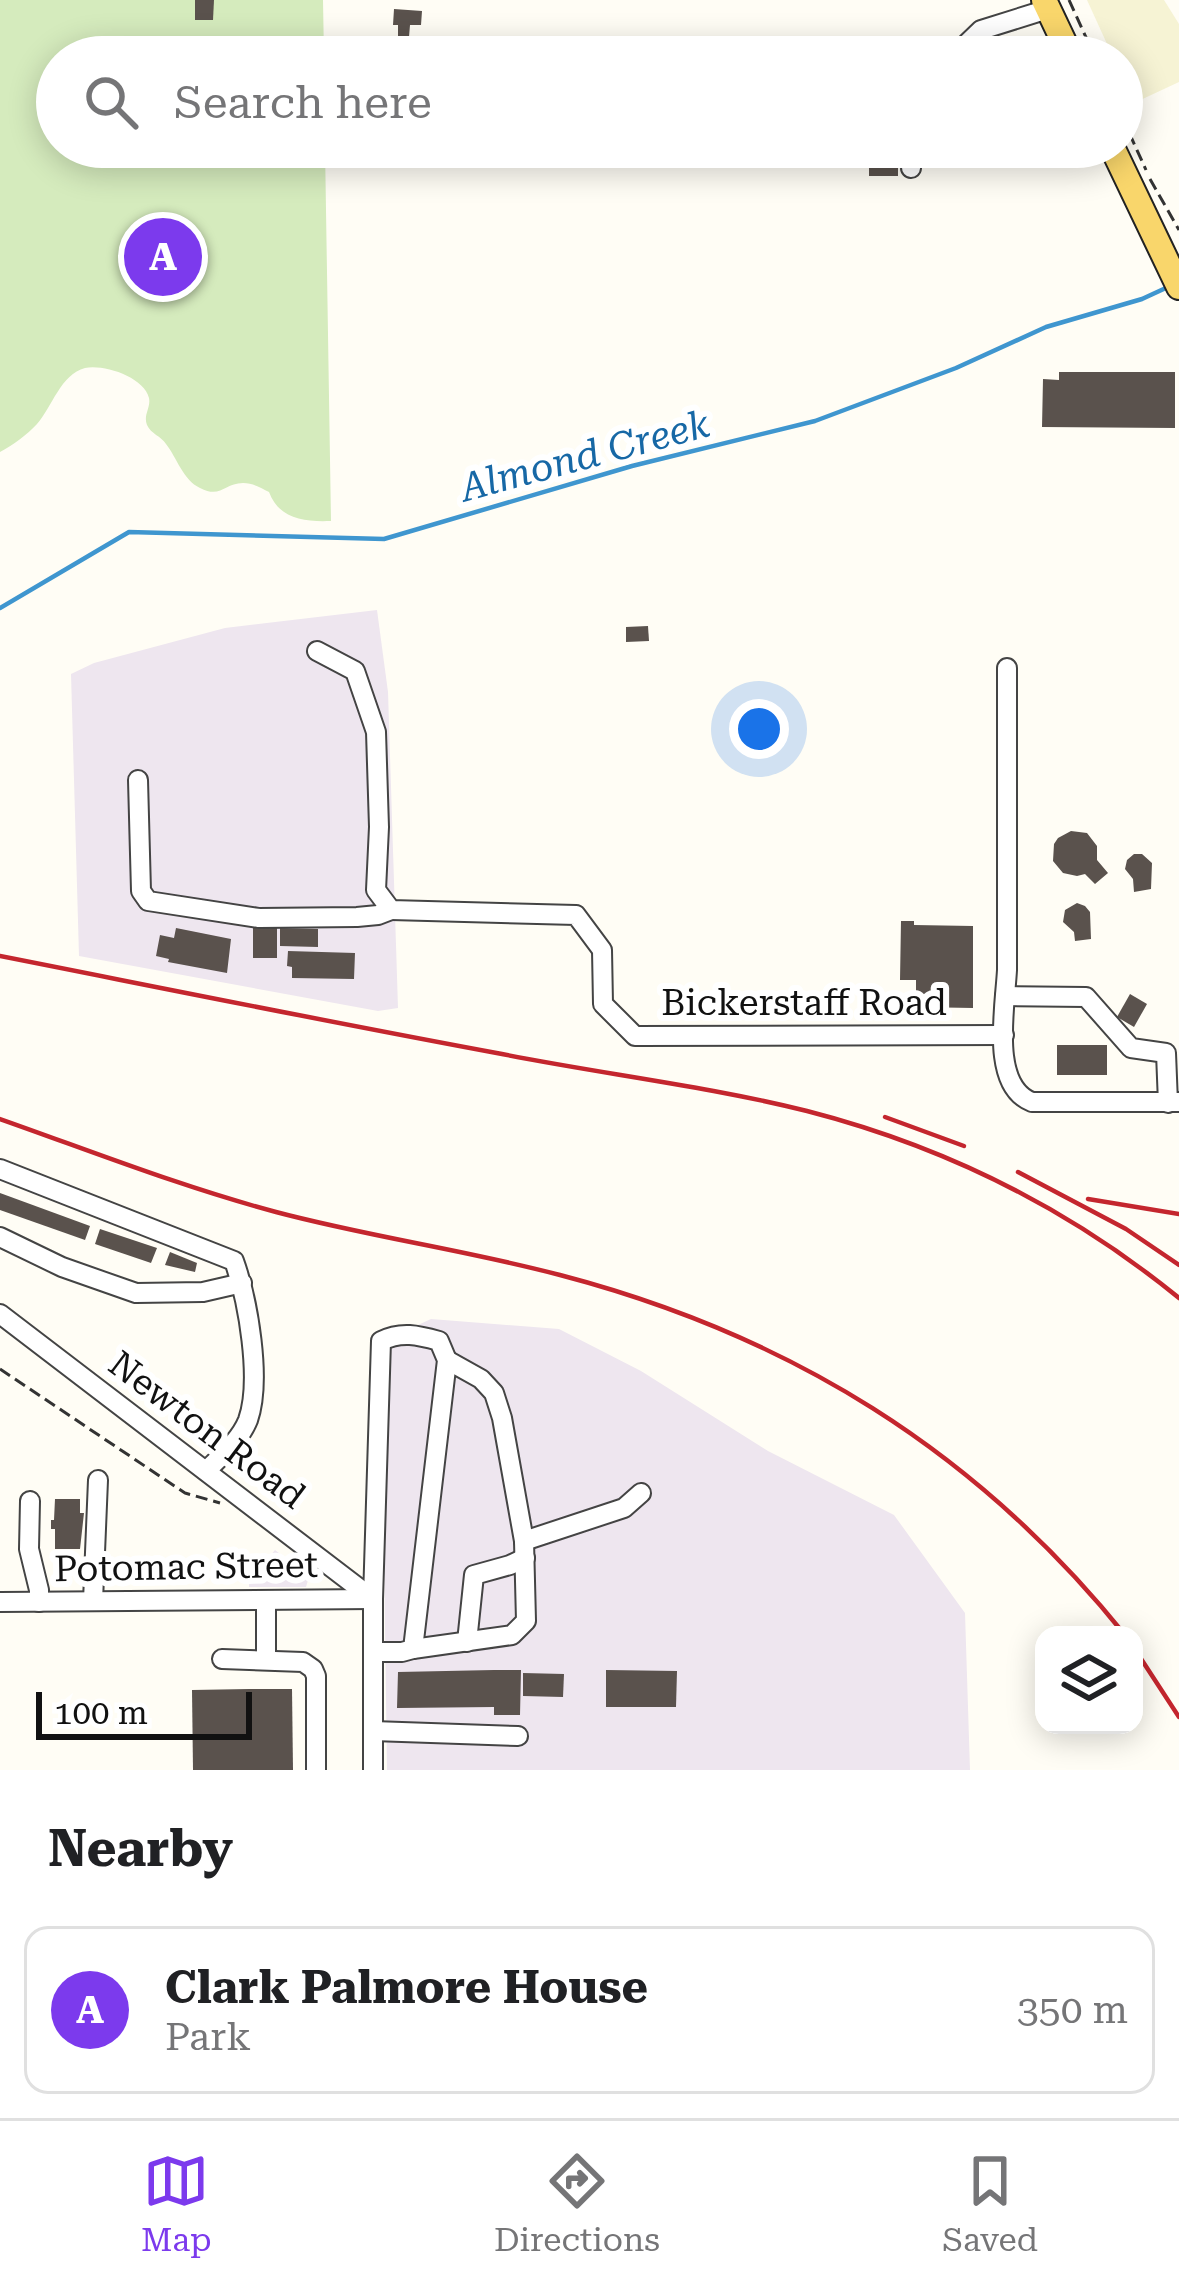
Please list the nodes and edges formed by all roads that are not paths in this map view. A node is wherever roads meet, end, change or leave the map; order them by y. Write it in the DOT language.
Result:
graph roads {
  1 [pos="1053,3"];
  2 [pos="975,36"];
  3 [pos="1064,36"];
  4 [pos="1122,168"];
  5 [pos="1179,286"];
  6 [pos="317,650"];
  7 [pos="1007,668"];
  8 [pos="138,780"];
  9 [pos="391,910"];
  10 [pos="1006,996"];
  11 [pos="1004,1035"];
  12 [pos="1173,1102"];
  13 [pos="0,1169"];
  14 [pos="0,1238"];
  15 [pos="242,1283"];
  16 [pos="0,1313"];
  17 [pos="447,1360"];
  18 [pos="206,1471"];
  19 [pos="98,1480"];
  20 [pos="641,1493"];
  21 [pos="30,1501"];
  22 [pos="524,1550"];
  23 [pos="373,1599"];
  24 [pos="266,1600"];
  25 [pos="93,1601"];
  26 [pos="0,1602"];
  27 [pos="40,1602"];
  28 [pos="467,1642"];
  29 [pos="413,1649"];
  30 [pos="373,1652"];
  31 [pos="222,1659"];
  32 [pos="266,1660"];
  33 [pos="373,1731"];
  34 [pos="518,1736"];
  35 [pos="316,1770"];
  36 [pos="373,1770"];
  1 -- 2 [label="street"];
  1 -- 3 [label="main road"];
  4 -- 5 [label="main road"];
  6 -- 9 [label="street"];
  7 -- 10 [label="street"];
  8 -- 9 [label="street"];
  9 -- 11 [label="street, Bickerstaff Road"];
  10 -- 11 [label="street"];
  10 -- 12 [label="street"];
  11 -- 12 [label="street"];
  13 -- 15 [label="street"];
  14 -- 15 [label="street"];
  15 -- 18 [label="street"];
  16 -- 18 [label="street, Newton Road"];
  17 -- 22 [label="street"];
  17 -- 23 [label="street"];
  17 -- 29 [label="street"];
  18 -- 23 [label="street, Newton Road"];
  19 -- 25 [label="street"];
  20 -- 22 [label="street"];
  21 -- 27 [label="street"];
  22 -- 28 [label="street"];
  22 -- 28 [label="street"];
  23 -- 24 [label="street, Potomac Street"];
  23 -- 30 [label="street"];
  24 -- 25 [label="street, Potomac Street"];
  24 -- 32 [label="street"];
  25 -- 27 [label="street, Potomac Street"];
  26 -- 27 [label="street, Potomac Street"];
  28 -- 29 [label="street"];
  29 -- 30 [label="street"];
  30 -- 33 [label="street"];
  31 -- 32 [label="street"];
  32 -- 35 [label="street"];
  33 -- 34 [label="street"];
  33 -- 36 [label="street"];
}
